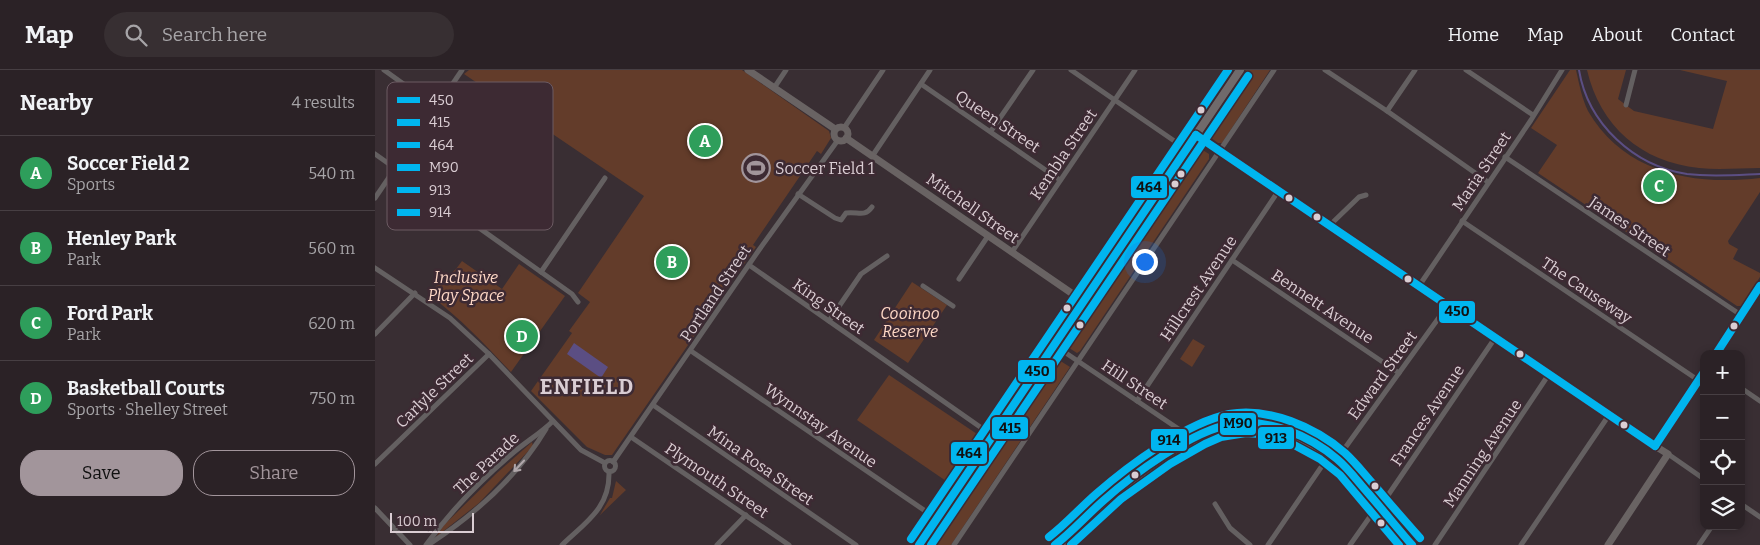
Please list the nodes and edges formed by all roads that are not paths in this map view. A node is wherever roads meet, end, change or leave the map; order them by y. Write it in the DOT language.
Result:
graph roads {
  1 [pos="384,70"];
  2 [pos="462,70"];
  3 [pos="748,70"];
  4 [pos="786,70"];
  5 [pos="883,70"];
  6 [pos="930,70"];
  7 [pos="1033,70"];
  8 [pos="1071,70"];
  9 [pos="1135,70"];
  10 [pos="1240,70"];
  11 [pos="1274,70"];
  12 [pos="1325,70"];
  13 [pos="1415,70"];
  14 [pos="1466,70"];
  15 [pos="1561,70"];
  16 [pos="1635,70"];
  17 [pos="401,82"];
  18 [pos="454,82"];
  19 [pos="921,84"];
  20 [pos="774,88"];
  21 [pos="1114,100"];
  22 [pos="1626,105"];
  23 [pos="1387,111"];
  24 [pos="1533,115"];
  25 [pos="844,128"];
  26 [pos="835,130"];
  27 [pos="991,131"];
  28 [pos="1196,135"];
  29 [pos="846,138"];
  30 [pos="837,140"];
  31 [pos="1186,149"];
  32 [pos="1220,150"];
  33 [pos="375,154"];
  34 [pos="873,155"];
  35 [pos="1505,157"];
  36 [pos="387,163"];
  37 [pos="605,178"];
  38 [pos="1060,180"];
  39 [pos="387,181"];
  40 [pos="1488,182"];
  41 [pos="1279,190"];
  42 [pos="798,194"];
  43 [pos="1365,195"];
  44 [pos="375,198"];
  45 [pos="872,207"];
  46 [pos="1462,221"];
  47 [pos="1330,225"];
  48 [pos="482,230"];
  49 [pos="988,236"];
  50 [pos="1012,252"];
  51 [pos="887,256"];
  52 [pos="1232,260"];
  53 [pos="749,265"];
  54 [pos="375,268"];
  55 [pos="541,272"];
  56 [pos="959,279"];
  57 [pos="923,286"];
  58 [pos="1419,286"];
  59 [pos="1760,286"];
  60 [pos="415,294"];
  61 [pos="1083,301"];
  62 [pos="578,302"];
  63 [pos="1448,305"];
  64 [pos="953,306"];
  65 [pos="1741,315"];
  66 [pos="829,321"];
  67 [pos="375,334"];
  68 [pos="1495,338"];
  69 [pos="1054,345"];
  70 [pos="1719,350"];
  71 [pos="691,351"];
  72 [pos="489,354"];
  73 [pos="1078,360"];
  74 [pos="1399,373"];
  75 [pos="1549,374"];
  76 [pos="1699,380"];
  77 [pos="1745,391"];
  78 [pos="1137,401"];
  79 [pos="1760,401"];
  80 [pos="653,405"];
  81 [pos="1609,415"];
  82 [pos="553,421"];
  83 [pos="548,426"];
  84 [pos="993,436"];
  85 [pos="631,437"];
  86 [pos="1196,443"];
  87 [pos="1655,446"];
  88 [pos="1668,454"];
  89 [pos="1337,459"];
  90 [pos="1326,460"];
  91 [pos="613,462"];
  92 [pos="605,463"];
  93 [pos="375,464"];
  94 [pos="609,472"];
  95 [pos="1700,476"];
  96 [pos="1215,504"];
  97 [pos="1745,507"];
  98 [pos="375,508"];
  99 [pos="1377,509"];
  100 [pos="747,515"];
  101 [pos="1760,517"];
  102 [pos="937,520"];
  103 [pos="1709,530"];
  104 [pos="410,545"];
  105 [pos="427,545"];
  106 [pos="562,545"];
  107 [pos="717,545"];
  108 [pos="789,545"];
  109 [pos="856,545"];
  110 [pos="919,545"];
  111 [pos="954,545"];
  112 [pos="1055,545"];
  113 [pos="1067,545"];
  114 [pos="1250,545"];
  115 [pos="1268,545"];
  116 [pos="1350,545"];
  117 [pos="1402,545"];
  118 [pos="1412,545"];
  119 [pos="1435,545"];
  120 [pos="1521,545"];
  121 [pos="1607,545"];
  122 [pos="1699,545"];
  1 -- 17 [label="street"];
  2 -- 18 [label="street"];
  3 -- 20 [label="street"];
  4 -- 20 [label="street"];
  5 -- 25 [label="street"];
  6 -- 19 [label="street"];
  7 -- 27 [label="street"];
  8 -- 21 [label="street"];
  9 -- 21 [label="street, Kembla Street"];
  10 -- 28 [label="main road"];
  11 -- 32 [label="street"];
  12 -- 23 [label="street"];
  13 -- 23 [label="street"];
  14 -- 24 [label="street"];
  15 -- 24 [label="street, Maria Street"];
  16 -- 22 [label="street"];
  19 -- 27 [label="street, Queen Street"];
  19 -- 34 [label="street"];
  20 -- 26 [label="street"];
  21 -- 31 [label="street"];
  21 -- 38 [label="street, Kembla Street"];
  23 -- 40 [label="street"];
  24 -- 35 [label="street, Maria Street"];
  25 -- 26 [label="street"];
  25 -- 29 [label="street"];
  26 -- 30 [label="street"];
  27 -- 38 [label="street, Queen Street"];
  28 -- 31 [label="main road"];
  28 -- 32 [label="street"];
  29 -- 30 [label="street"];
  29 -- 34 [label="street, Mitchell Street"];
  30 -- 42 [label="street, Portland Street"];
  31 -- 61 [label="main road"];
  32 -- 41 [label="street"];
  32 -- 73 [label="street"];
  33 -- 36 [label="street"];
  34 -- 49 [label="street, Mitchell Street"];
  35 -- 40 [label="street, Maria Street"];
  35 -- 65 [label="street, James Street"];
  37 -- 55 [label="street"];
  38 -- 50 [label="street, Kembla Street"];
  39 -- 44 [label="street"];
  40 -- 46 [label="street, Maria Street"];
  41 -- 47 [label="street"];
  41 -- 52 [label="street, Hillcrest Avenue"];
  42 -- 45 [label="street"];
  42 -- 53 [label="street, Portland Street"];
  43 -- 47 [label="street"];
  46 -- 58 [label="street, Maria Street"];
  46 -- 76 [label="street, The Causeway"];
  47 -- 58 [label="street"];
  48 -- 55 [label="street"];
  49 -- 50 [label="street, Mitchell Street"];
  49 -- 56 [label="street"];
  50 -- 61 [label="street, Mitchell Street"];
  51 -- 66 [label="street"];
  52 -- 74 [label="street, Bennett Avenue"];
  52 -- 78 [label="street, Hillcrest Avenue"];
  53 -- 66 [label="street, King Street"];
  53 -- 71 [label="street, Portland Street"];
  54 -- 60 [label="street"];
  55 -- 62 [label="street"];
  57 -- 64 [label="street"];
  58 -- 63 [label="street"];
  59 -- 65 [label="street"];
  60 -- 67 [label="street"];
  60 -- 72 [label="street"];
  61 -- 69 [label="main road"];
  63 -- 68 [label="street"];
  63 -- 74 [label="street, Edward Street"];
  65 -- 70 [label="street"];
  66 -- 84 [label="street, King Street"];
  68 -- 75 [label="street"];
  68 -- 99 [label="street, Frances Avenue"];
  69 -- 73 [label="street, Hill Street"];
  69 -- 84 [label="main road"];
  71 -- 80 [label="street, Portland Street"];
  71 -- 102 [label="street, Wynnstay Avenue"];
  72 -- 82 [label="street"];
  72 -- 93 [label="street, Carlyle Street"];
  73 -- 78 [label="street, Hill Street"];
  73 -- 111 [label="street"];
  74 -- 89 [label="street, Edward Street"];
  75 -- 81 [label="street"];
  75 -- 119 [label="street, Manning Avenue"];
  76 -- 87 [label="street"];
  77 -- 79 [label="street"];
  78 -- 86 [label="street, Hill Street"];
  80 -- 85 [label="street, Portland Street"];
  80 -- 109 [label="street, Mina Rosa Street"];
  81 -- 87 [label="street"];
  81 -- 120 [label="street"];
  82 -- 83 [label="street, The Parade"];
  82 -- 92 [label="street"];
  83 -- 105 [label="street, The Parade"];
  83 -- 105 [label="street, The Parade, one-way"];
  84 -- 102 [label="main road"];
  85 -- 91 [label="street, Portland Street"];
  85 -- 100 [label="street, Plymouth Street"];
  86 -- 89 [label="highway"];
  86 -- 90 [label="highway"];
  86 -- 112 [label="highway"];
  86 -- 113 [label="highway"];
  87 -- 88 [label="street"];
  88 -- 95 [label="street"];
  88 -- 121 [label="street"];
  89 -- 99 [label="highway"];
  90 -- 99 [label="highway"];
  90 -- 115 [label="street"];
  91 -- 92 [label="street"];
  91 -- 94 [label="street"];
  92 -- 94 [label="street"];
  94 -- 106 [label="street"];
  96 -- 114 [label="street"];
  97 -- 101 [label="street"];
  98 -- 104 [label="street"];
  99 -- 116 [label="street, Frances Avenue"];
  99 -- 117 [label="highway"];
  99 -- 118 [label="highway"];
  100 -- 107 [label="street"];
  100 -- 108 [label="street, Plymouth Street"];
  102 -- 110 [label="main road"];
  103 -- 122 [label="street"];
}
